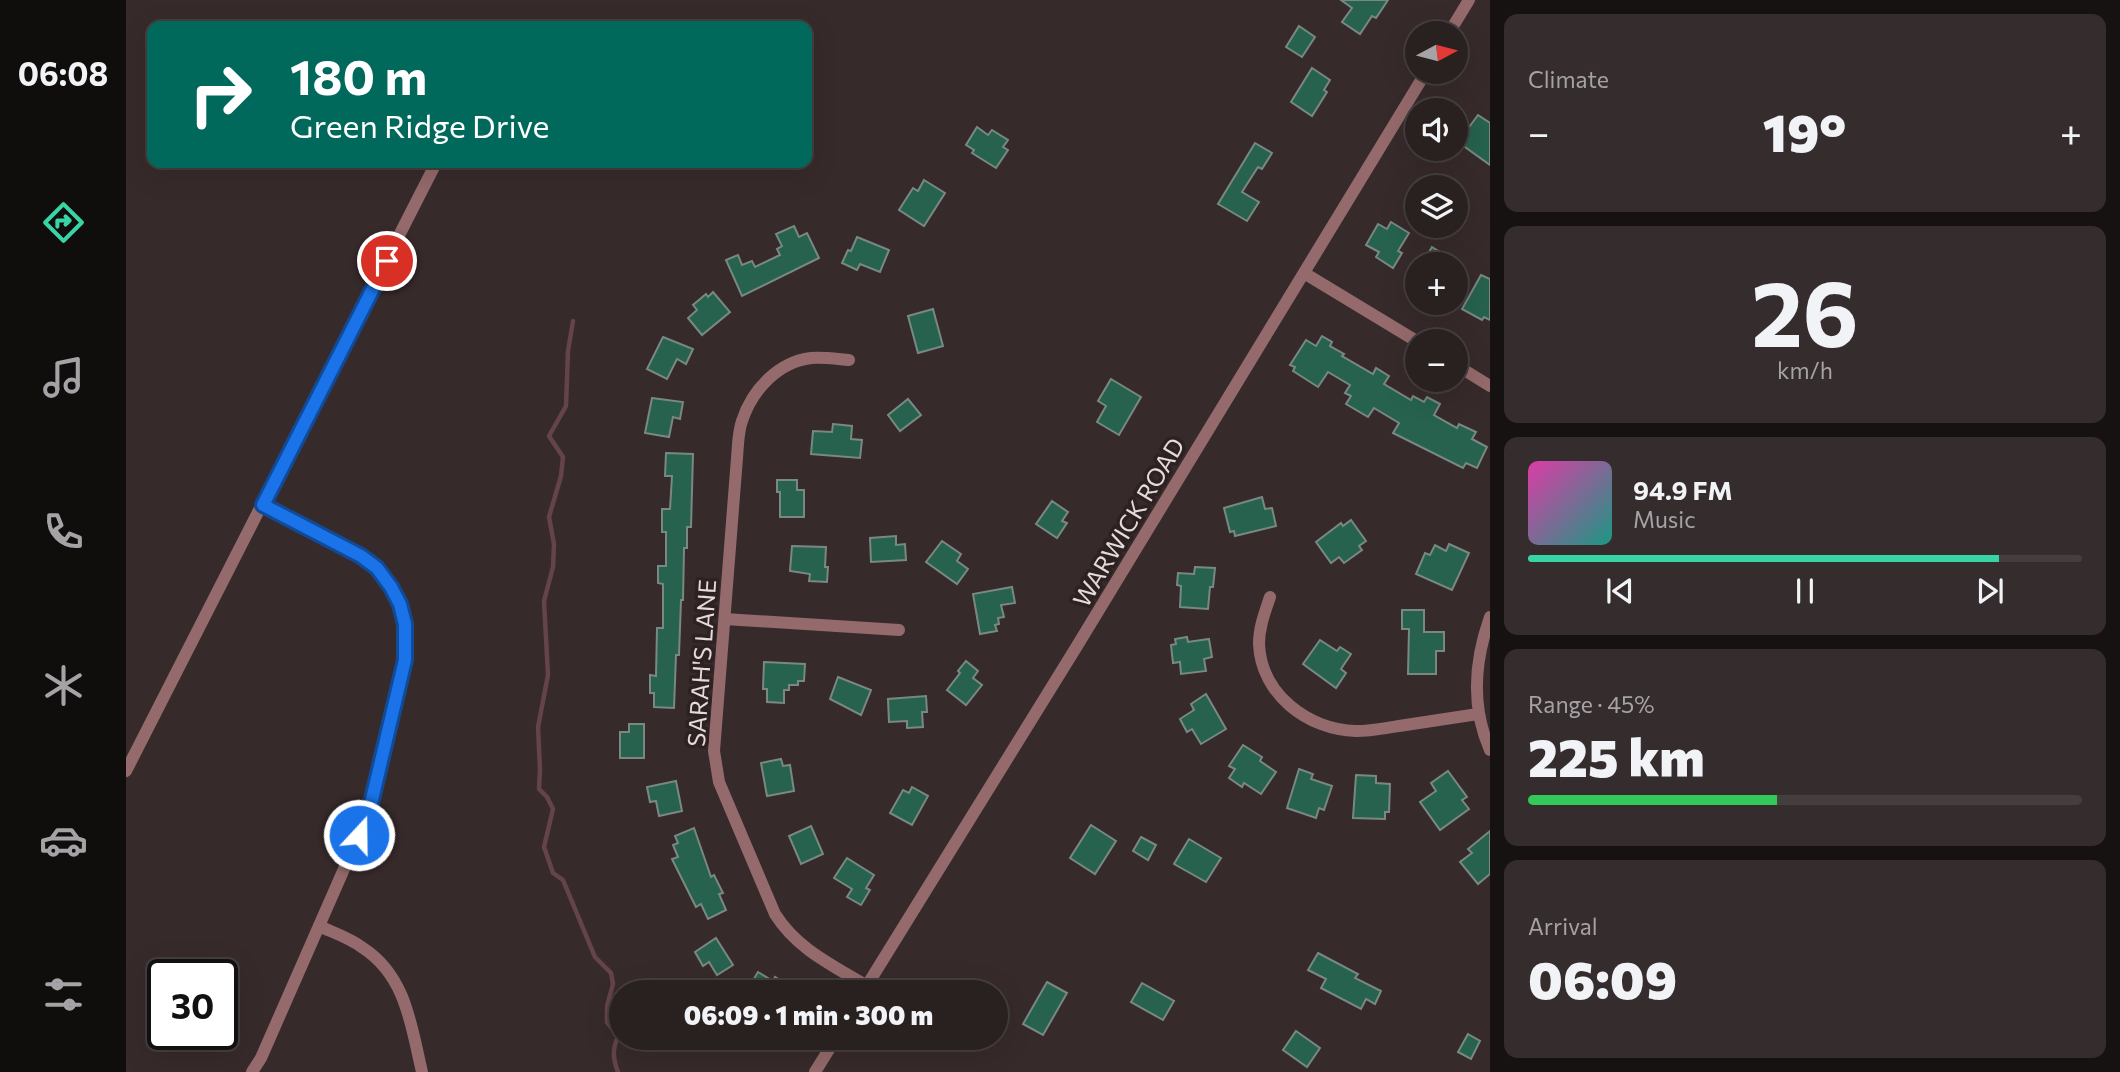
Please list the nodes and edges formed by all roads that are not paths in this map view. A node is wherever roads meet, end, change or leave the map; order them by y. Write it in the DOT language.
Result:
graph roads {
  1 [pos="1469,0"];
  2 [pos="1456,21"];
  3 [pos="1419,84"];
  4 [pos="433,168"];
  5 [pos="1304,273"];
  6 [pos="1405,334"];
  7 [pos="849,360"];
  8 [pos="1468,372"];
  9 [pos="1490,386"];
  10 [pos="263,505"];
  11 [pos="1270,597"];
  12 [pos="1490,617"];
  13 [pos="725,619"];
  14 [pos="899,630"];
  15 [pos="1478,714"];
  16 [pos="1490,750"];
  17 [pos="126,771"];
  18 [pos="319,926"];
  19 [pos="852,980"];
  20 [pos="871,980"];
  21 [pos="829,1050"];
  22 [pos="252,1072"];
  23 [pos="422,1072"];
  24 [pos="815,1072"];
  1 -- 2 [label="street"];
  3 -- 5 [label="street, WARWICK ROAD"];
  4 -- 10 [label="street"];
  5 -- 6 [label="street"];
  5 -- 20 [label="street, WARWICK ROAD"];
  7 -- 13 [label="street, SARAH'S LANE"];
  8 -- 9 [label="street"];
  10 -- 17 [label="street"];
  10 -- 18 [label="street"];
  11 -- 15 [label="street"];
  12 -- 15 [label="street"];
  13 -- 14 [label="street"];
  13 -- 19 [label="street, SARAH'S LANE"];
  15 -- 16 [label="street"];
  18 -- 22 [label="street"];
  18 -- 23 [label="street"];
  21 -- 24 [label="street"];
}
